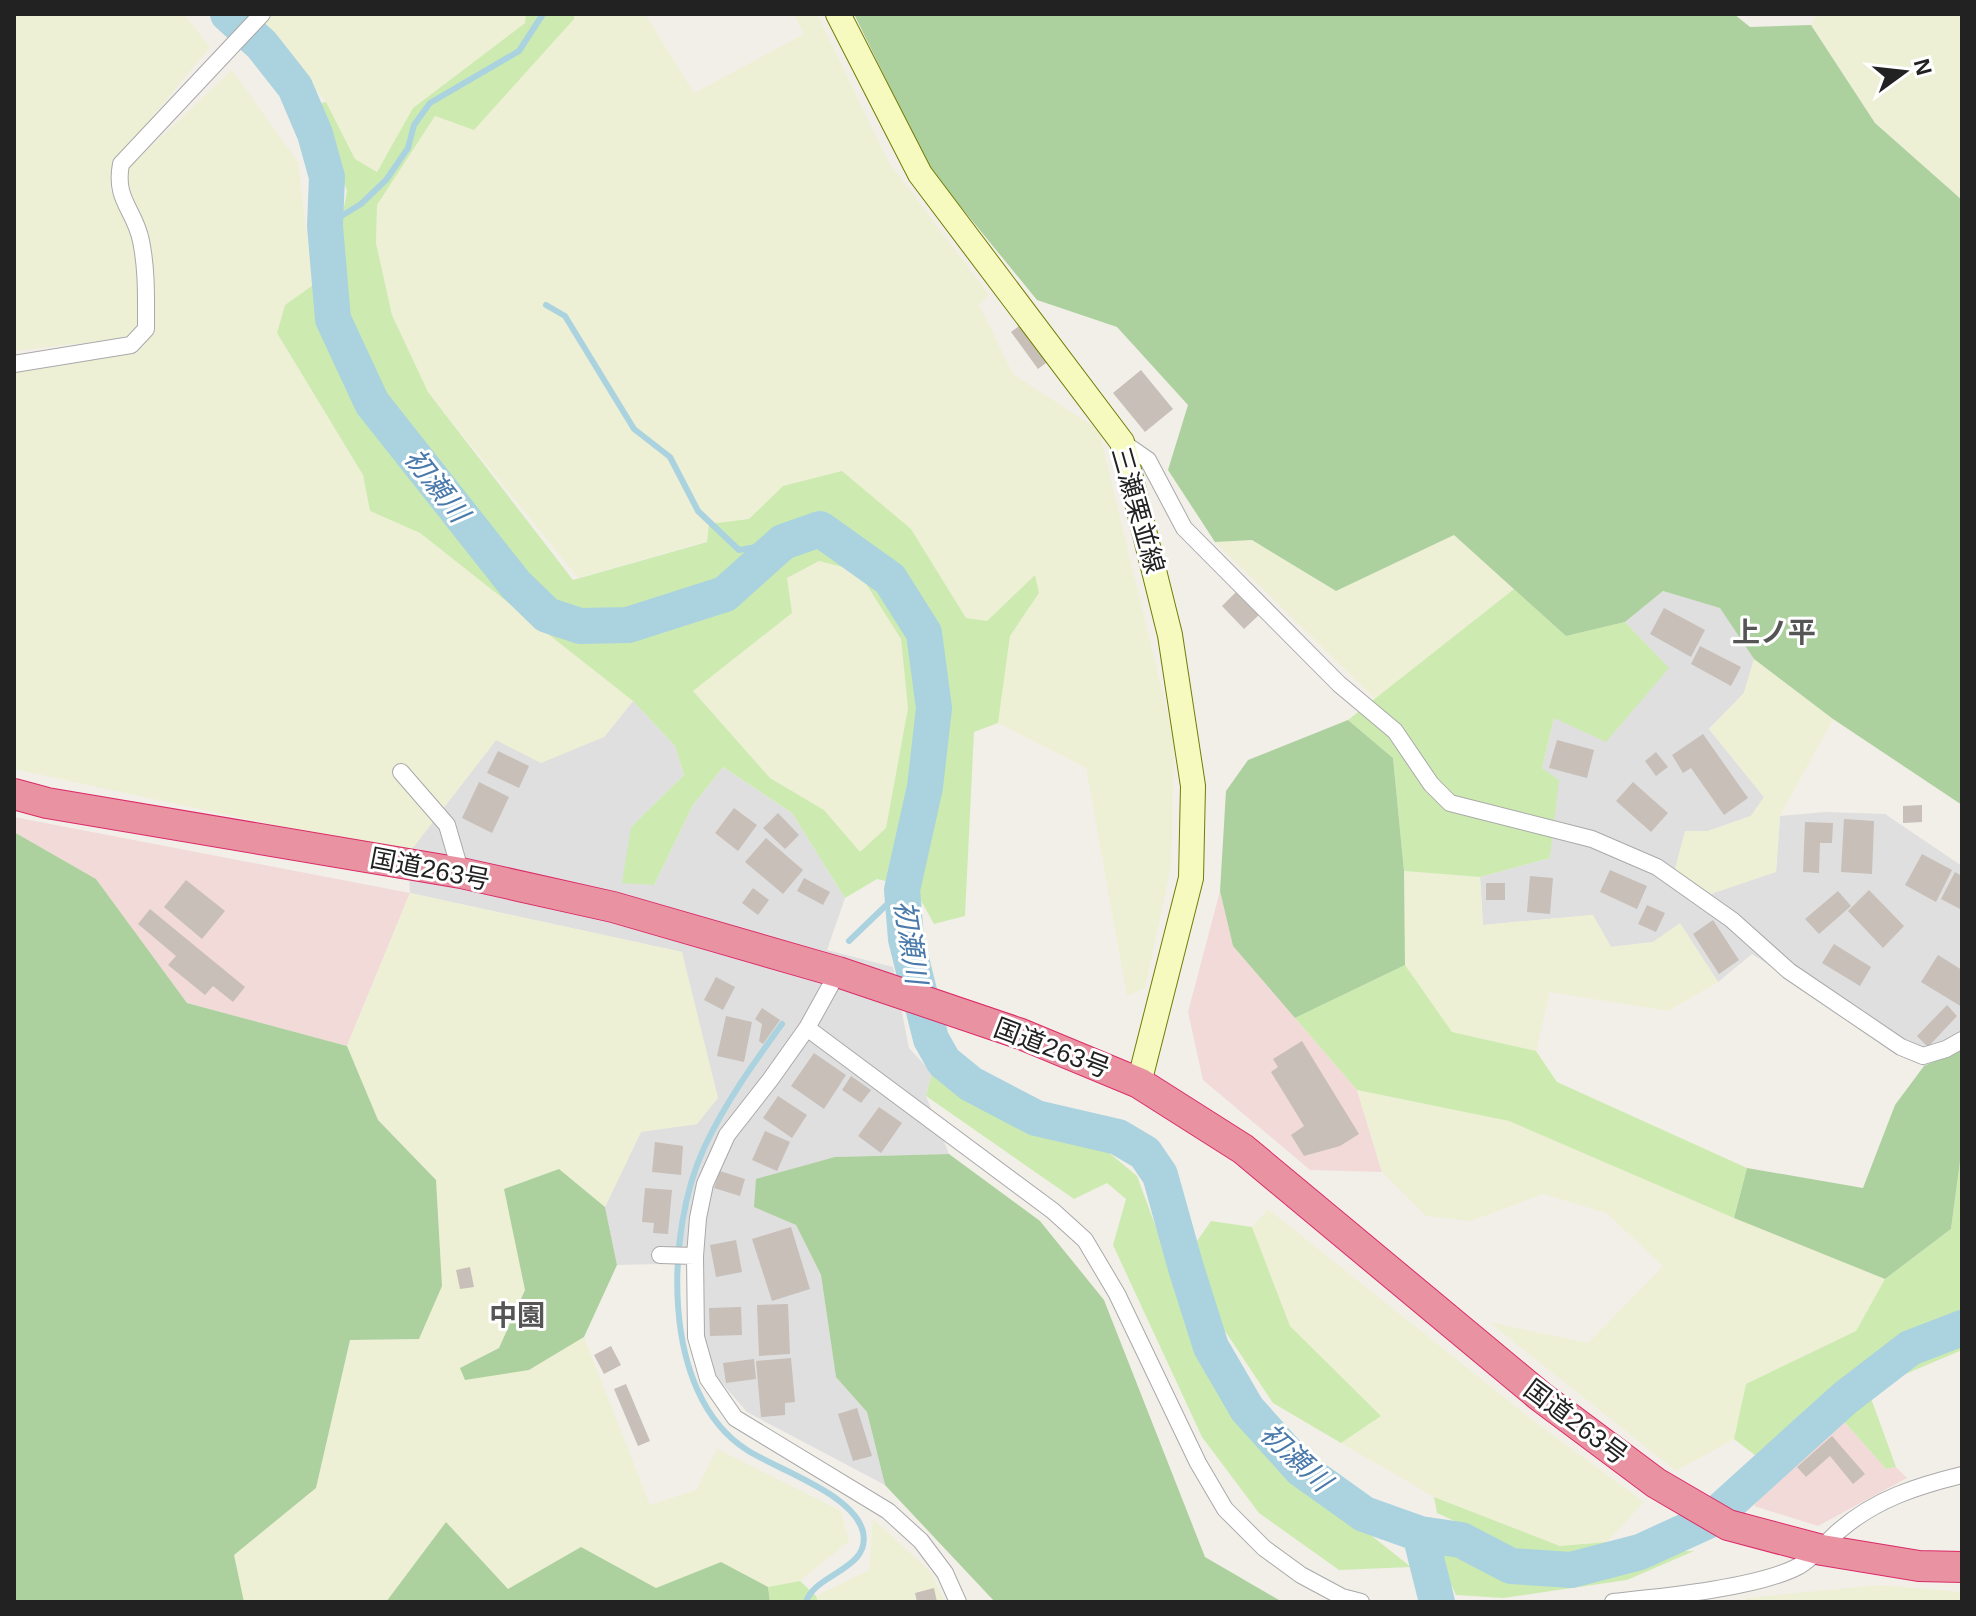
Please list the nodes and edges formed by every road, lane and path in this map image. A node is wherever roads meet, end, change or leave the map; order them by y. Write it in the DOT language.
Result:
graph roads {
  1 [pos="262,14"];
  2 [pos="838,14"];
  3 [pos="14,364"];
  4 [pos="1122,442"];
  5 [pos="401,772"];
  6 [pos="14,794"];
  7 [pos="461,873"];
  8 [pos="838,972"];
  9 [pos="807,1028"];
  10 [pos="1962,1040"];
  11 [pos="1139,1083"];
  12 [pos="660,1255"];
  13 [pos="695,1256"];
  14 [pos="1962,1475"];
  15 [pos="1822,1550"];
  16 [pos="1962,1567"];
  17 [pos="958,1602"];
  18 [pos="1361,1602"];
  19 [pos="1613,1602"];
  1 -- 3 [label="street"];
  2 -- 4 [label="main road, 三瀬栗並線"];
  4 -- 10 [label="street"];
  4 -- 11 [label="main road, 三瀬栗並線"];
  5 -- 7 [label="street"];
  6 -- 7 [label="highway, 国道263号"];
  7 -- 8 [label="highway, 国道263号"];
  8 -- 9 [label="street"];
  8 -- 11 [label="highway, 国道263号"];
  9 -- 13 [label="street"];
  9 -- 18 [label="street"];
  11 -- 15 [label="highway, 国道263号"];
  12 -- 13 [label="street"];
  13 -- 17 [label="street"];
  14 -- 15 [label="street"];
  15 -- 16 [label="highway, 国道263号"];
  15 -- 19 [label="street"];
}
